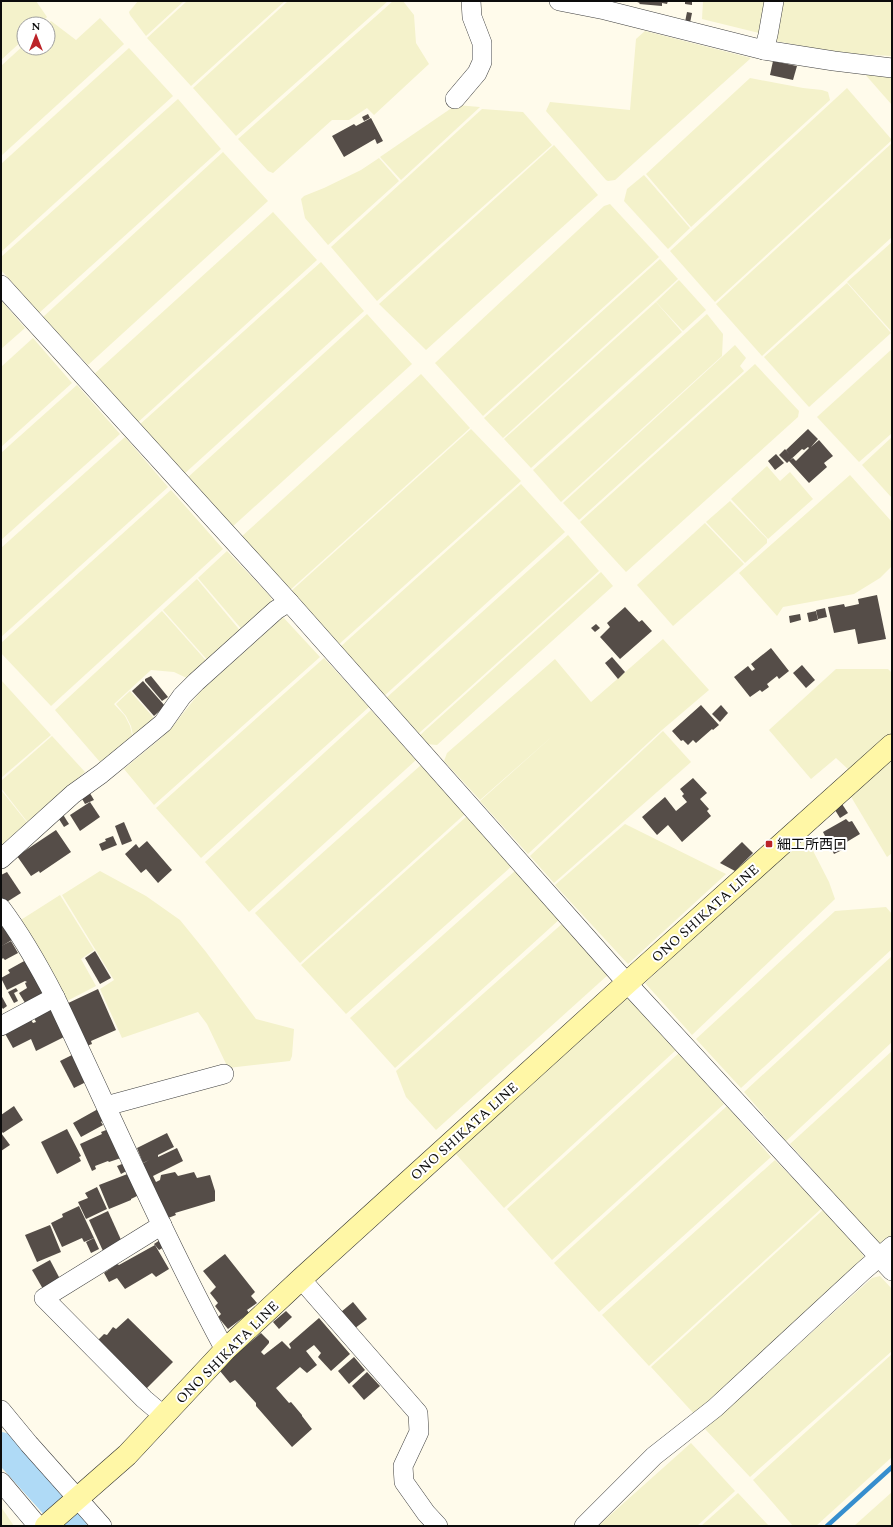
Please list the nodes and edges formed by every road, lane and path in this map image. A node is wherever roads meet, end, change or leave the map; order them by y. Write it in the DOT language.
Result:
graph roads {
  1 [pos="471,1"];
  2 [pos="559,1"];
  3 [pos="774,1"];
  4 [pos="764,50"];
  5 [pos="892,68"];
  6 [pos="455,99"];
  7 [pos="1,285"];
  8 [pos="289,602"];
  9 [pos="892,745"];
  10 [pos="1,859"];
  11 [pos="1,908"];
  12 [pos="626,983"];
  13 [pos="55,997"];
  14 [pos="1,1026"];
  15 [pos="224,1074"];
  16 [pos="106,1106"];
  17 [pos="162,1225"];
  18 [pos="885,1252"];
  19 [pos="892,1271"];
  20 [pos="301,1279"];
  21 [pos="225,1350"];
  22 [pos="1,1410"];
  23 [pos="164,1416"];
  24 [pos="1,1482"];
  25 [pos="78,1497"];
  26 [pos="38,1526"];
  27 [pos="46,1526"];
  28 [pos="102,1526"];
  29 [pos="438,1526"];
  30 [pos="584,1526"];
  1 -- 6 [label="street"];
  2 -- 4 [label="street"];
  3 -- 4 [label="street"];
  4 -- 5 [label="street"];
  7 -- 8 [label="street"];
  8 -- 10 [label="street"];
  8 -- 12 [label="street"];
  9 -- 12 [label="main road, ONO SHIKATA LINE"];
  11 -- 13 [label="street"];
  12 -- 18 [label="street"];
  12 -- 20 [label="main road, ONO SHIKATA LINE"];
  13 -- 14 [label="street"];
  13 -- 16 [label="street"];
  15 -- 16 [label="street"];
  16 -- 17 [label="street"];
  17 -- 21 [label="street"];
  17 -- 23 [label="street"];
  18 -- 19 [label="street"];
  18 -- 30 [label="street"];
  20 -- 21 [label="main road, ONO SHIKATA LINE"];
  20 -- 29 [label="street"];
  21 -- 23 [label="main road, ONO SHIKATA LINE"];
  22 -- 25 [label="street"];
  23 -- 25 [label="main road, ONO SHIKATA LINE"];
  24 -- 26 [label="street"];
  25 -- 27 [label="main road, ONO SHIKATA LINE"];
  25 -- 28 [label="street"];
}
